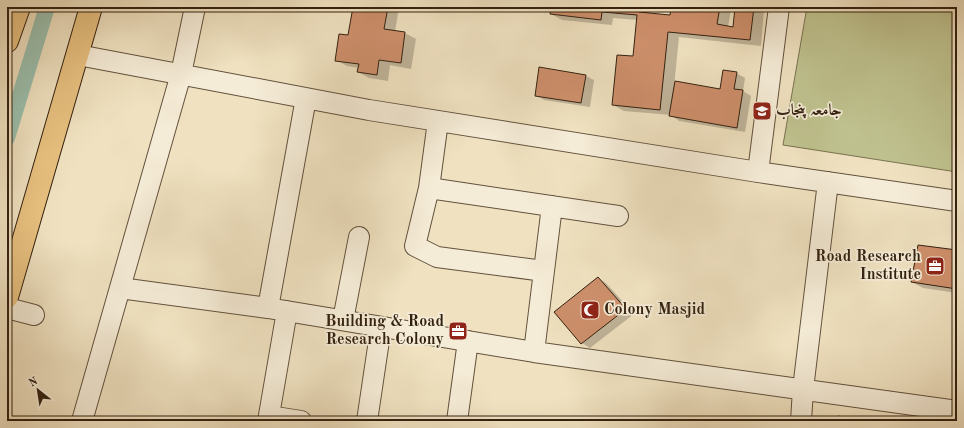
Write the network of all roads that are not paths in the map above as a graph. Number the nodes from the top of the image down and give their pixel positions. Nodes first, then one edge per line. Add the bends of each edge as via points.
1 (18, 7) edge
2 (91, 7) edge
3 (195, 7) edge
4 (779, 7) edge
5 (7, 41) edge
6 (78, 54) junction
7 (181, 74) junction
8 (306, 98) junction
9 (438, 121) junction
10 (758, 172) junction
11 (828, 182) junction
12 (429, 188) junction
13 (957, 201) edge
14 (552, 206) junction
15 (618, 216) dead end
16 (359, 237) dead end
17 (544, 271) junction
18 (120, 288) junction
19 (7, 297) edge
20 (7, 308) edge
21 (268, 308) junction
22 (287, 311) junction
23 (34, 315) dead end
24 (343, 320) junction
25 (381, 327) junction
26 (468, 341) junction
27 (534, 352) junction
28 (803, 389) junction
29 (957, 411) edge
30 (269, 419) edge
31 (82, 421) edge
32 (300, 421) edge
33 (367, 421) edge
34 (457, 421) edge
35 (801, 421) edge

1 - 5 highway
2 - 6 highway
3 - 7 street
4 - 10 street
6 - 7 street
6 - 19 highway
7 - 8 street
7 - 18 street
8 - 9 street
8 - 21 street
9 - 10 street
9 - 12 street
10 - 11 street
11 - 13 street
11 - 28 street
12 - 14 street
12 - 17 street via 415,246 437,257
14 - 15 street
14 - 17 street
16 - 24 street
17 - 27 street
18 - 21 street
18 - 31 street
20 - 23 street
21 - 22 street
22 - 24 street
22 - 30 street
24 - 25 street
25 - 26 street
25 - 33 street
26 - 27 street
26 - 34 street
27 - 28 street
28 - 29 street
28 - 35 street
30 - 32 street

